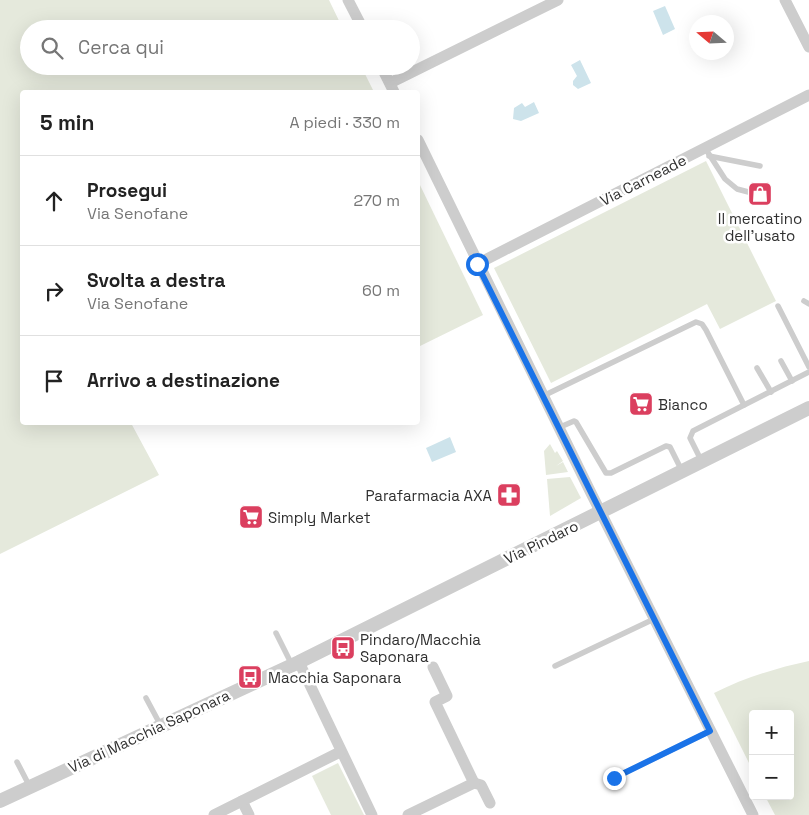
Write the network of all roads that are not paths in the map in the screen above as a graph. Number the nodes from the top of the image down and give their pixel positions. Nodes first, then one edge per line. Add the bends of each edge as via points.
1 (348, 0) edge
2 (558, 0) edge
3 (785, 0) edge
4 (358, 20) edge
5 (809, 47) edge
6 (420, 73) edge
7 (386, 75) edge
8 (417, 75) edge
9 (392, 88) edge
10 (809, 95) edge
11 (420, 144) edge
12 (707, 152) junction
13 (760, 166) dead end
14 (756, 194) dead end
15 (477, 264) junction
16 (778, 306) dead end
17 (781, 360) dead end
18 (809, 367) edge
19 (757, 368) dead end
20 (809, 372) edge
21 (792, 381) junction
22 (771, 392) junction
23 (543, 396) junction
24 (744, 406) junction
25 (809, 408) edge
26 (558, 428) junction
27 (702, 462) junction
28 (682, 471) junction
29 (600, 512) junction
30 (654, 619) junction
31 (276, 633) dead end
32 (296, 664) junction
33 (555, 666) dead end
34 (433, 667) dead end
35 (146, 698) dead end
36 (161, 726) junction
37 (710, 731) junction
38 (340, 752) junction
39 (17, 762) dead end
40 (614, 778) dead end
41 (474, 783) junction
42 (30, 787) junction
43 (0, 801) edge
44 (242, 801) junction
45 (490, 803) dead end
46 (214, 815) edge
47 (248, 815) edge
48 (372, 815) edge
49 (408, 815) edge
50 (753, 815) edge

1 - 4 street
2 - 6 street
3 - 5 street
7 - 9 street
8 - 9 street
10 - 12 street, Via Carneade
11 - 15 street
12 - 13 lane
12 - 14 lane via 725,179 737,189
12 - 15 street, Via Carneade
15 - 23 street
16 - 18 lane
17 - 21 lane
19 - 22 lane
20 - 21 lane
21 - 22 lane
22 - 24 lane
23 - 24 lane via 696,322 706,330
23 - 26 street
24 - 27 lane via 693,431 690,438
25 - 27 street, Via Pindaro
26 - 28 lane via 576,422 606,473 666,446 670,447
26 - 29 street
27 - 28 street, Via Pindaro
28 - 29 street, Via Pindaro
29 - 30 street
29 - 32 street, Via Pindaro
30 - 33 lane
30 - 37 street
31 - 32 lane
32 - 36 street, Via di Macchia Saponara
32 - 38 street
34 - 41 street via 447,696 435,702
35 - 36 lane
36 - 42 street, Via di Macchia Saponara
37 - 40 lane
37 - 50 street
38 - 44 street
38 - 48 street
39 - 42 lane
41 - 45 street via 481,785
41 - 49 street
42 - 43 street, Via di Macchia Saponara
44 - 46 street
44 - 47 street

